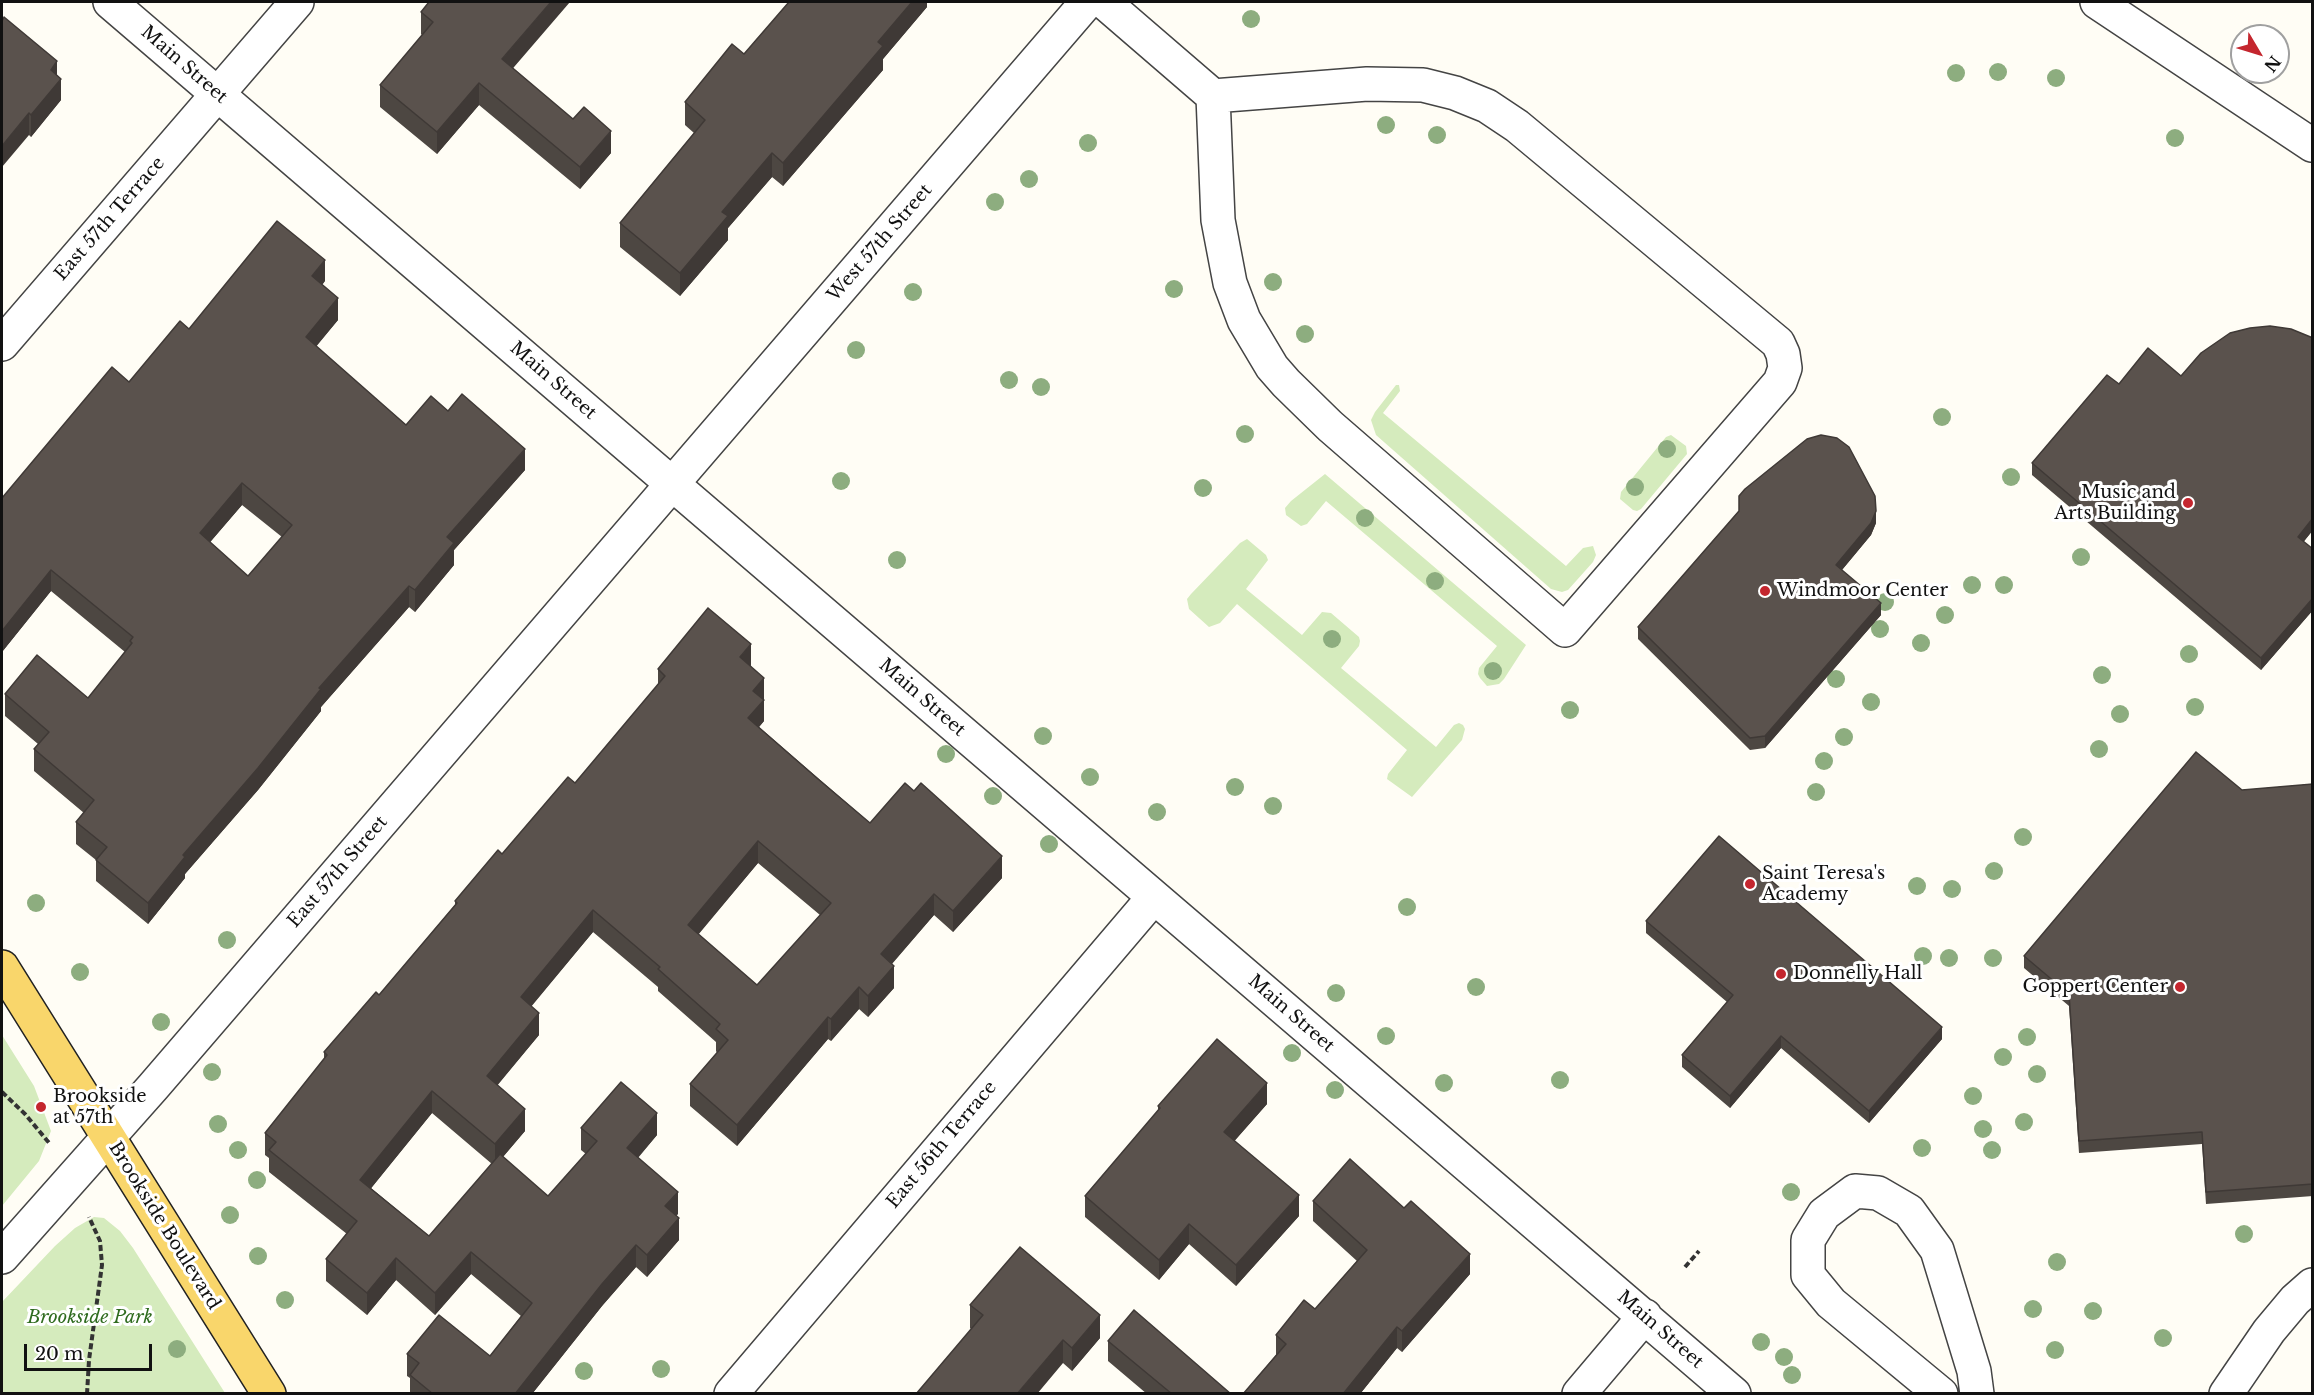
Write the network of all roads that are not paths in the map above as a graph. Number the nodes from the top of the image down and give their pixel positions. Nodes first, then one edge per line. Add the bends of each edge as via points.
1 (110, 2) edge
2 (297, 2) edge
3 (1087, 2) edge
4 (1104, 2) edge
5 (2097, 2) edge
6 (218, 94) junction
7 (1213, 96) junction
8 (2313, 145) edge
9 (2, 344) edge
10 (672, 484) junction
11 (1154, 897) junction
12 (2, 968) edge
13 (108, 1138) junction
14 (2, 1257) edge
15 (2313, 1285) edge
16 (1645, 1316) junction
17 (269, 1394) edge
18 (731, 1394) edge
19 (1579, 1394) edge
20 (1734, 1394) edge
21 (1941, 1394) edge
22 (1977, 1394) edge
23 (2226, 1394) edge

1 - 6 street, Main Street
2 - 6 street, East 57th Terrace
3 - 10 street, West 57th Street
4 - 7 street
5 - 8 street
6 - 9 street, East 57th Terrace
6 - 10 street, Main Street
7 - 7 street via 1218,220 1230,283 1244,320 1272,367 1330,426 1565,630 1780,382 1785,368 1778,343 1517,126 1487,106 1423,85 1367,84
10 - 11 street, Main Street
10 - 13 street, East 57th Street
11 - 16 street, Main Street
11 - 18 street, East 56th Terrace
12 - 13 main road, Brookside Boulevard
13 - 14 street, East 57th Street
13 - 17 main road, Brookside Boulevard
15 - 23 street via 2269,1331
16 - 19 street
16 - 20 street, Main Street
21 - 22 street via 1832,1303 1808,1275 1808,1240 1824,1214 1855,1191 1878,1193 1909,1211 1937,1250 1974,1371

